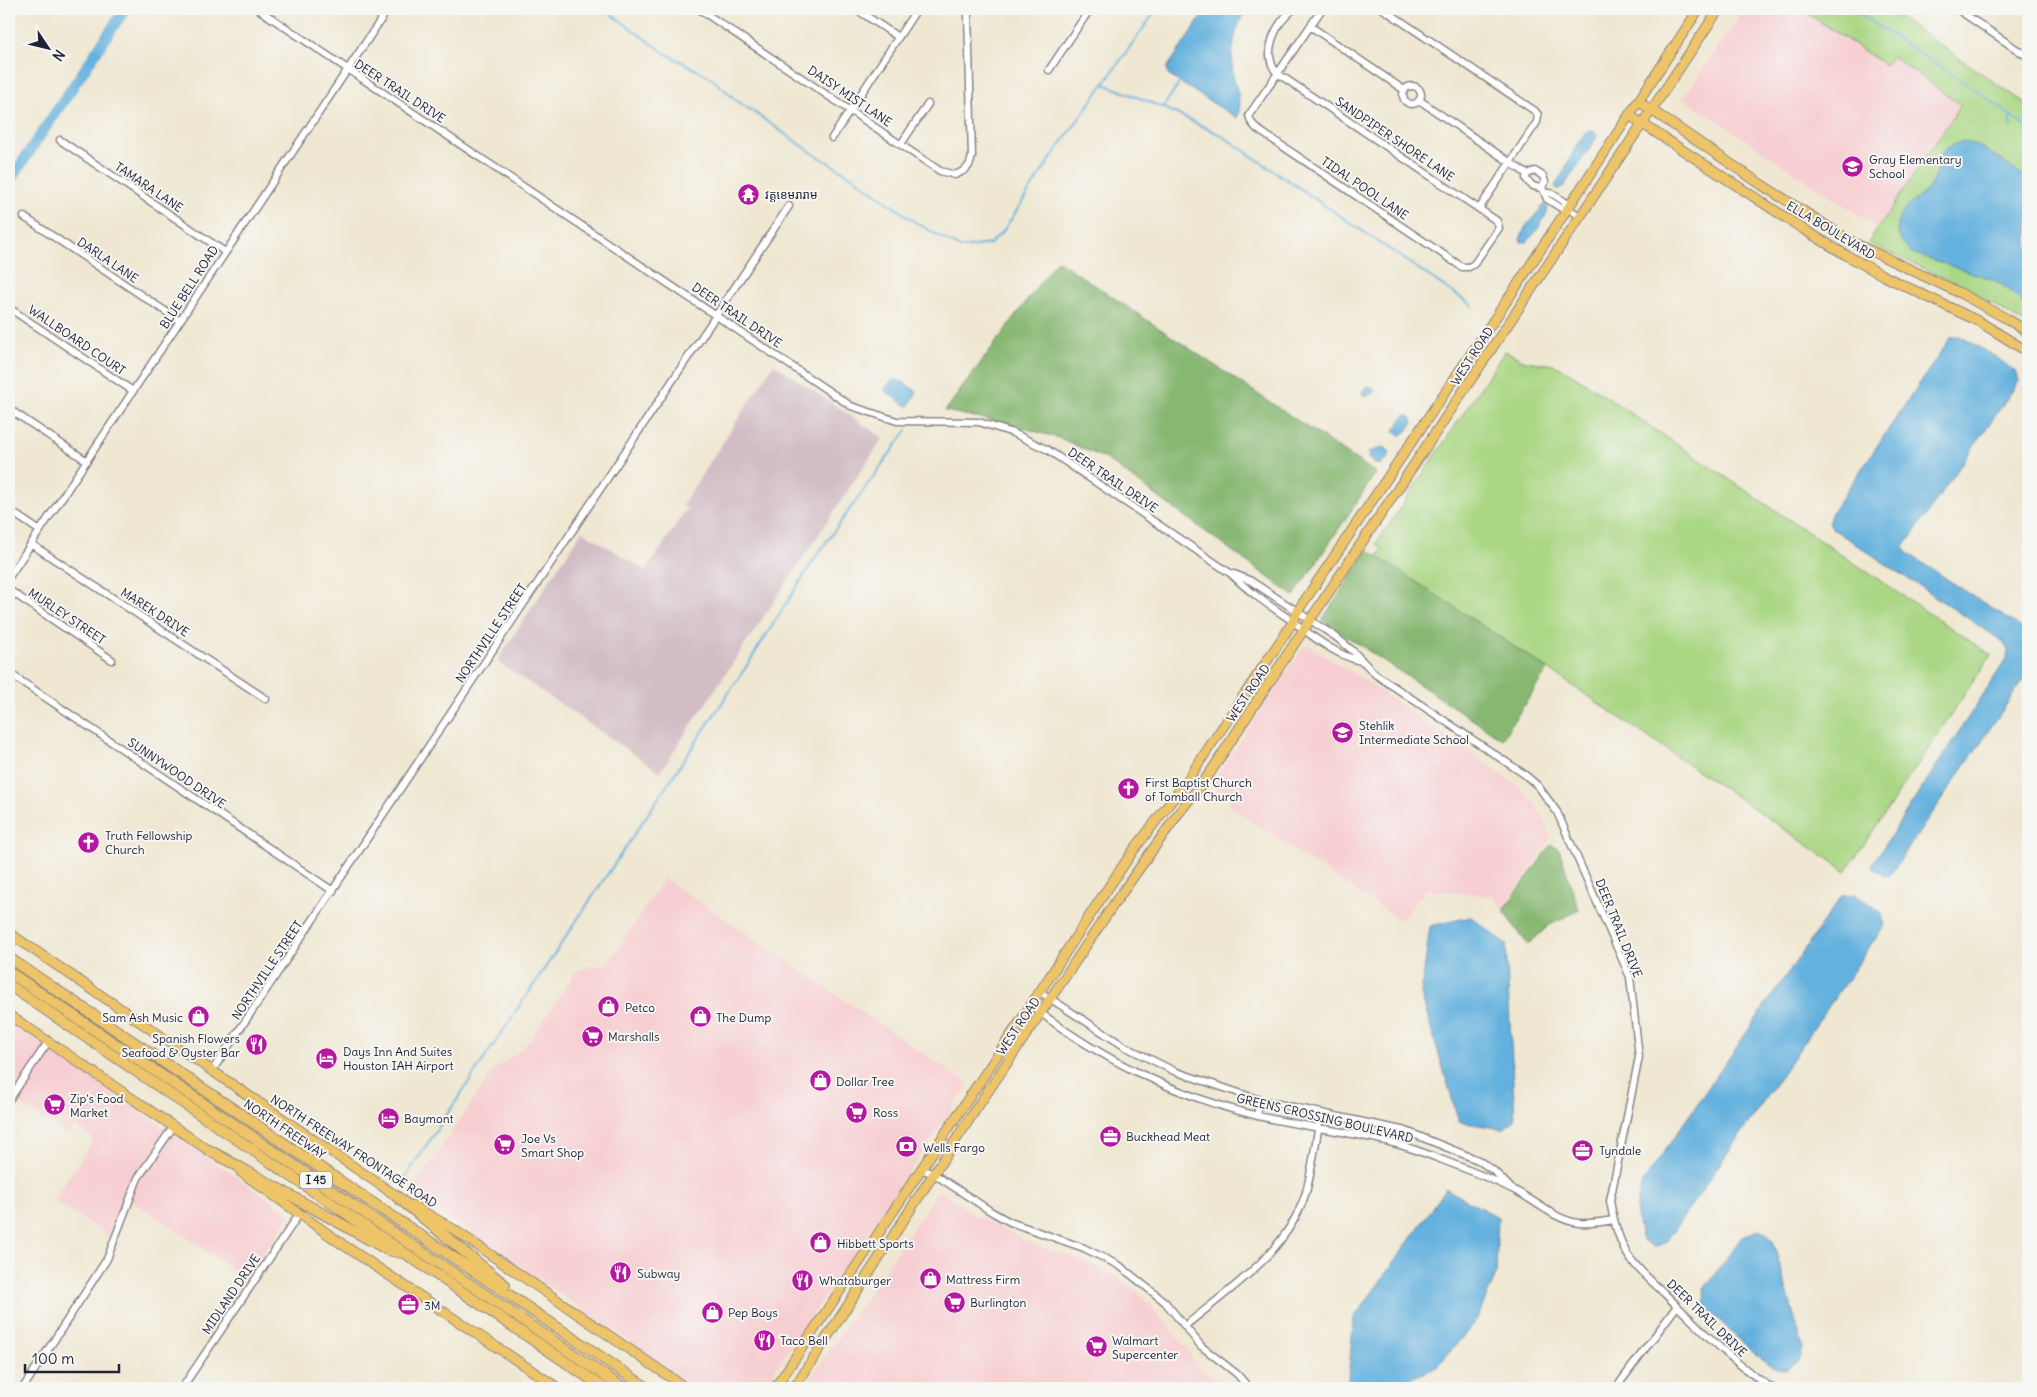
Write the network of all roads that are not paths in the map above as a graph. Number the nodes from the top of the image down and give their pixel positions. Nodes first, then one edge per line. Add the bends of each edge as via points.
1 (258, 9) edge
2 (388, 9) edge
3 (699, 9) edge
4 (856, 9) edge
5 (917, 9) edge
6 (966, 9) edge
7 (1090, 9) edge
8 (1294, 9) edge
9 (1322, 9) edge
10 (1383, 9) edge
11 (1699, 9) edge
12 (1719, 9) edge
13 (1957, 9) edge
14 (1966, 11) edge
15 (1310, 26) junction
16 (898, 37) junction
17 (2028, 57) edge
18 (347, 70) junction
19 (1049, 70) dead end
20 (1277, 73) junction
21 (1404, 90) junction
22 (1419, 100) junction
23 (1638, 101) junction
24 (928, 104) dead end
25 (850, 110) junction
26 (1652, 110) junction
27 (1629, 115) junction
28 (1642, 124) junction
29 (832, 138) dead end
30 (60, 140) dead end
31 (901, 144) junction
32 (1511, 162) junction
33 (1527, 174) junction
34 (1762, 185) junction
35 (1544, 190) junction
36 (1754, 197) junction
37 (789, 206) dead end
38 (1567, 208) junction
39 (1479, 209) junction
40 (24, 217) dead end
41 (1581, 217) junction
42 (1498, 224) joint
43 (1854, 243) junction
44 (225, 252) junction
45 (1849, 257) junction
46 (1512, 293) junction
47 (1523, 300) junction
48 (9, 308) edge
49 (716, 315) junction
50 (180, 321) junction
51 (2028, 332) edge
52 (2028, 352) edge
53 (1460, 369) junction
54 (1472, 377) junction
55 (133, 391) junction
56 (9, 409) edge
57 (87, 461) junction
58 (9, 510) edge
59 (40, 531) junction
60 (1350, 532) junction
61 (1364, 541) junction
62 (31, 544) junction
63 (1230, 573) junction
64 (9, 577) edge
65 (9, 590) edge
66 (1297, 612) junction
67 (1310, 620) junction
68 (1293, 622) junction
69 (1304, 629) junction
70 (112, 660) dead end
71 (1361, 661) junction
72 (9, 674) edge
73 (266, 700) dead end
74 (1232, 716) junction
75 (1242, 723) junction
76 (1168, 806) junction
77 (1178, 814) junction
78 (333, 891) junction
79 (1102, 897) junction
80 (1114, 904) junction
81 (9, 933) edge
82 (9, 958) edge
83 (9, 972) edge
84 (9, 985) edge
85 (1040, 992) junction
86 (1051, 999) junction
87 (1032, 1005) junction
88 (1041, 1013) junction
89 (9, 1015) edge
90 (48, 1042) junction
91 (212, 1071) junction
92 (9, 1100) edge
93 (1260, 1100) junction
94 (1322, 1113) junction
95 (1257, 1116) junction
96 (174, 1127) junction
97 (1318, 1128) junction
98 (209, 1150) junction
99 (921, 1169) junction
100 (934, 1174) junction
101 (1512, 1188) junction
102 (395, 1195) junction
103 (300, 1213) junction
104 (1613, 1220) junction
105 (869, 1248) junction
106 (406, 1253) junction
107 (880, 1255) junction
108 (1677, 1306) junction
109 (822, 1318) junction
110 (834, 1325) junction
111 (1185, 1326) junction
112 (579, 1342) junction
113 (23, 1388) edge
114 (182, 1388) edge
115 (558, 1388) edge
116 (604, 1388) edge
117 (623, 1388) edge
118 (647, 1388) edge
119 (686, 1388) edge
120 (775, 1388) edge
121 (794, 1388) edge
122 (1249, 1388) edge
123 (1616, 1388) edge
124 (1772, 1388) edge

1 - 18 street, DEER TRAIL DRIVE
2 - 18 street, BLUE BELL ROAD
3 - 25 street, DAISY MIST LANE
4 - 16 street
5 - 16 street
6 - 31 street, DAISY MIST LANE via 971,164 967,170 948,174
7 - 19 street
8 - 20 street via 1280,23 1270,48 1271,65
9 - 15 street
10 - 32 street via 1535,111 1537,122
11 - 23 main road, WEST ROAD
12 - 26 main road, WEST ROAD
13 - 14 street
14 - 17 street
15 - 20 street
15 - 21 street
16 - 25 street
18 - 44 street, BLUE BELL ROAD
18 - 49 street, DEER TRAIL DRIVE
20 - 39 street, SANDPIPER SHORE LANE
20 - 42 street, TIDAL POOL LANE via 1249,115 1257,129 1462,267 1474,264 1499,228
21 - 22 street via 1403,98 1407,103
21 - 22 street via 1409,86 1417,87 1421,94
22 - 32 street
23 - 26 main road, ELLA BOULEVARD
23 - 27 main road, WEST ROAD
24 - 31 street
25 - 29 street
25 - 31 street, DAISY MIST LANE
26 - 28 main road, WEST ROAD
26 - 34 main road, ELLA BOULEVARD
27 - 28 main road, ELLA BOULEVARD
27 - 38 main road, WEST ROAD
28 - 36 main road, ELLA BOULEVARD
28 - 41 main road, WEST ROAD
30 - 44 street, TAMARA LANE
32 - 33 street
32 - 39 street
33 - 35 street via 1528,182
33 - 35 street via 1534,171 1543,176
34 - 36 main road
34 - 43 main road, ELLA BOULEVARD
35 - 38 street via 1547,199
36 - 45 main road, ELLA BOULEVARD
37 - 49 street, NORTHVILLE STREET
38 - 41 street
38 - 46 main road, WEST ROAD
39 - 42 street, SANDPIPER SHORE LANE
40 - 50 street, DARLA LANE
41 - 47 main road, WEST ROAD
43 - 45 main road
43 - 51 main road, ELLA BOULEVARD via 1960,293
44 - 50 street, BLUE BELL ROAD
45 - 52 main road, ELLA BOULEVARD via 1980,322
46 - 47 main road
46 - 53 main road, WEST ROAD
47 - 54 main road, WEST ROAD
48 - 55 street, WALLBOARD COURT
49 - 63 street, DEER TRAIL DRIVE via 851,406 897,420 979,422 1013,432 1048,450
49 - 78 street, NORTHVILLE STREET
50 - 55 street, BLUE BELL ROAD
53 - 54 main road
53 - 60 main road, WEST ROAD
54 - 61 main road, WEST ROAD
55 - 57 street, BLUE BELL ROAD
56 - 57 street
57 - 59 street, BLUE BELL ROAD
58 - 59 street
59 - 62 street, BLUE BELL ROAD
60 - 61 main road
60 - 66 main road, WEST ROAD
61 - 67 main road, WEST ROAD
62 - 64 street, BLUE BELL ROAD
62 - 73 street, MAREK DRIVE
63 - 66 street, DEER TRAIL DRIVE via 1251,581
63 - 68 street, DEER TRAIL DRIVE via 1246,589
65 - 70 street, MURLEY STREET
66 - 67 street, DEER TRAIL DRIVE
66 - 68 main road, WEST ROAD
67 - 69 main road, WEST ROAD
67 - 71 street, DEER TRAIL DRIVE via 1336,637
68 - 69 street, DEER TRAIL DRIVE
68 - 74 main road, WEST ROAD
69 - 71 street, DEER TRAIL DRIVE via 1349,658
69 - 75 main road, WEST ROAD
71 - 104 street, DEER TRAIL DRIVE via 1375,674 1524,774 1549,799 1560,818 1630,977 1639,1058 1610,1201
72 - 78 street, SUNNYWOOD DRIVE
74 - 75 main road
74 - 76 main road, WEST ROAD
75 - 77 main road, WEST ROAD via 1210,773
76 - 77 main road
76 - 79 main road, WEST ROAD
77 - 80 main road, WEST ROAD
78 - 91 street, NORTHVILLE STREET
79 - 80 main road
79 - 85 main road, WEST ROAD
80 - 86 main road, WEST ROAD
81 - 91 main road, NORTH FREEWAY FRONTAGE ROAD
82 - 112 highway, NORTH FREEWAY / I 45
83 - 117 highway, NORTH FREEWAY / I 45
84 - 106 highway, I 45
85 - 86 street, GREENS CROSSING BOULEVARD
85 - 87 main road, WEST ROAD
86 - 88 main road, WEST ROAD
86 - 93 street, GREENS CROSSING BOULEVARD via 1155,1062 1202,1082
87 - 88 street, GREENS CROSSING BOULEVARD
87 - 99 main road, WEST ROAD
88 - 95 street, GREENS CROSSING BOULEVARD via 1095,1049 1140,1072 1197,1097
88 - 100 main road, WEST ROAD
89 - 90 main road
90 - 92 street
90 - 96 main road
91 - 102 main road, NORTH FREEWAY FRONTAGE ROAD
93 - 94 street, GREENS CROSSING BOULEVARD
93 - 95 street
94 - 97 street
94 - 101 street, GREENS CROSSING BOULEVARD via 1406,1130 1478,1160
95 - 97 street, GREENS CROSSING BOULEVARD
96 - 98 main road
96 - 113 street via 138,1178 107,1259
97 - 101 street, GREENS CROSSING BOULEVARD via 1415,1150
97 - 111 street via 1306,1192 1286,1234 1257,1266
98 - 103 main road
98 - 106 highway via 388,1250
99 - 100 street
99 - 105 main road, WEST ROAD
100 - 107 main road, WEST ROAD
100 - 111 street via 1010,1222 1084,1248 1120,1266 1158,1296
101 - 104 street, GREENS CROSSING BOULEVARD via 1560,1217 1579,1222
102 - 112 highway
102 - 119 main road, NORTH FREEWAY FRONTAGE ROAD via 453,1229
103 - 114 street, MIDLAND DRIVE
103 - 115 main road
104 - 108 street, DEER TRAIL DRIVE via 1627,1254
105 - 107 main road
105 - 109 main road, WEST ROAD
106 - 116 highway, I 45
107 - 110 main road, WEST ROAD
108 - 123 street
108 - 124 street, DEER TRAIL DRIVE via 1741,1367
109 - 110 main road
109 - 120 main road, WEST ROAD
110 - 121 main road, WEST ROAD
111 - 122 street via 1201,1346 1237,1374
112 - 118 highway, NORTH FREEWAY / I 45

